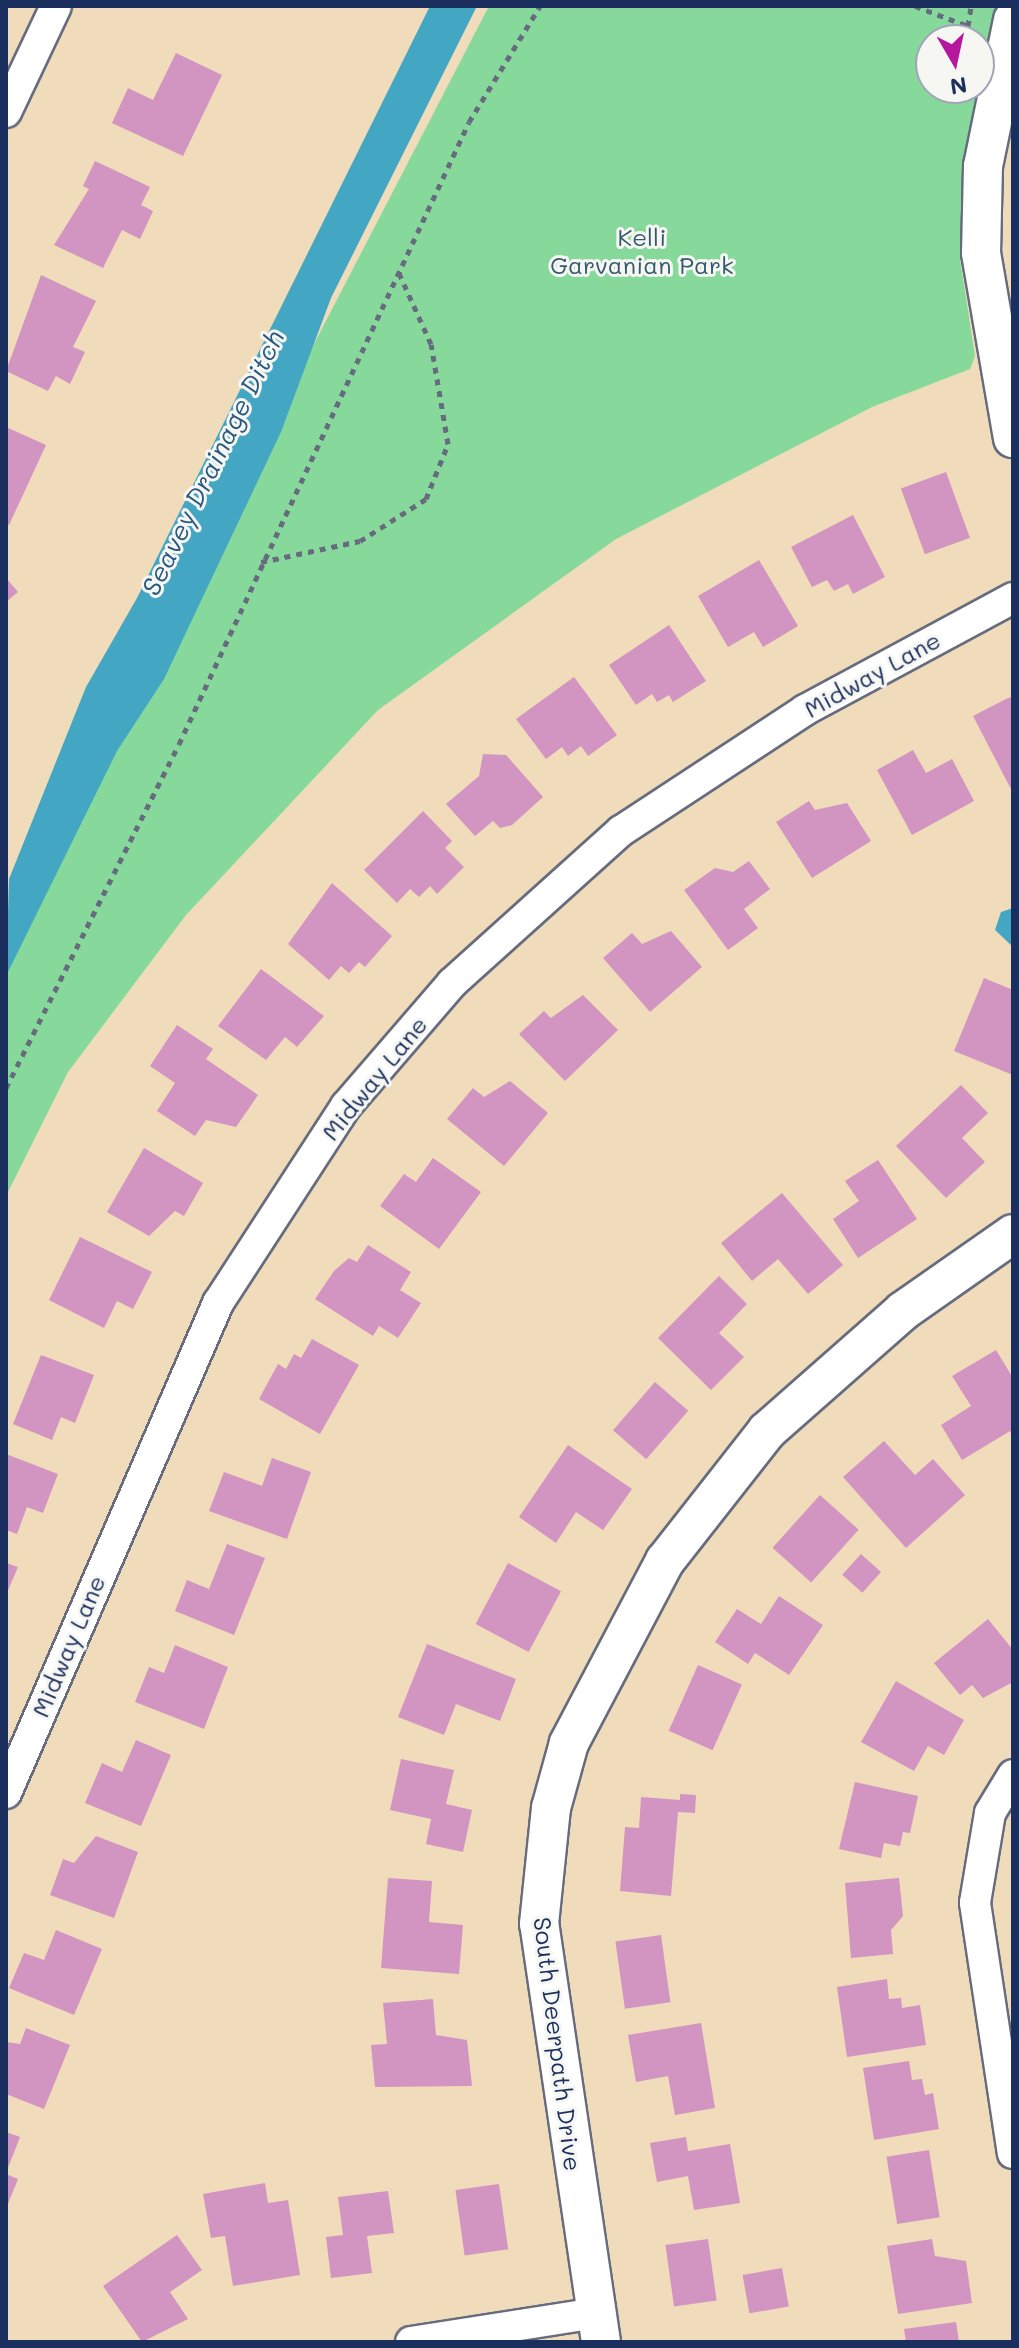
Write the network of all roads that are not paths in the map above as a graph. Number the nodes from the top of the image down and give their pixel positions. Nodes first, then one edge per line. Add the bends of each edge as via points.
1 (56, 6) edge
2 (1013, 20) edge
3 (6, 112) edge
4 (1013, 438) edge
5 (1013, 598) edge
6 (1013, 1234) edge
7 (1013, 1775) edge
8 (6, 1793) edge
9 (1013, 2153) edge
10 (598, 2328) edge
11 (411, 2342) edge

1 - 3 street
2 - 4 street via 983,166 981,253
5 - 8 street, Midway Lane via 805,710 621,831 452,983 346,1106 218,1303
6 - 10 street, South Deerpath Drive via 903,1311 767,1431 665,1561 569,1743 551,1808 539,1924
7 - 9 street via 990,1813 975,1903
10 - 11 street

